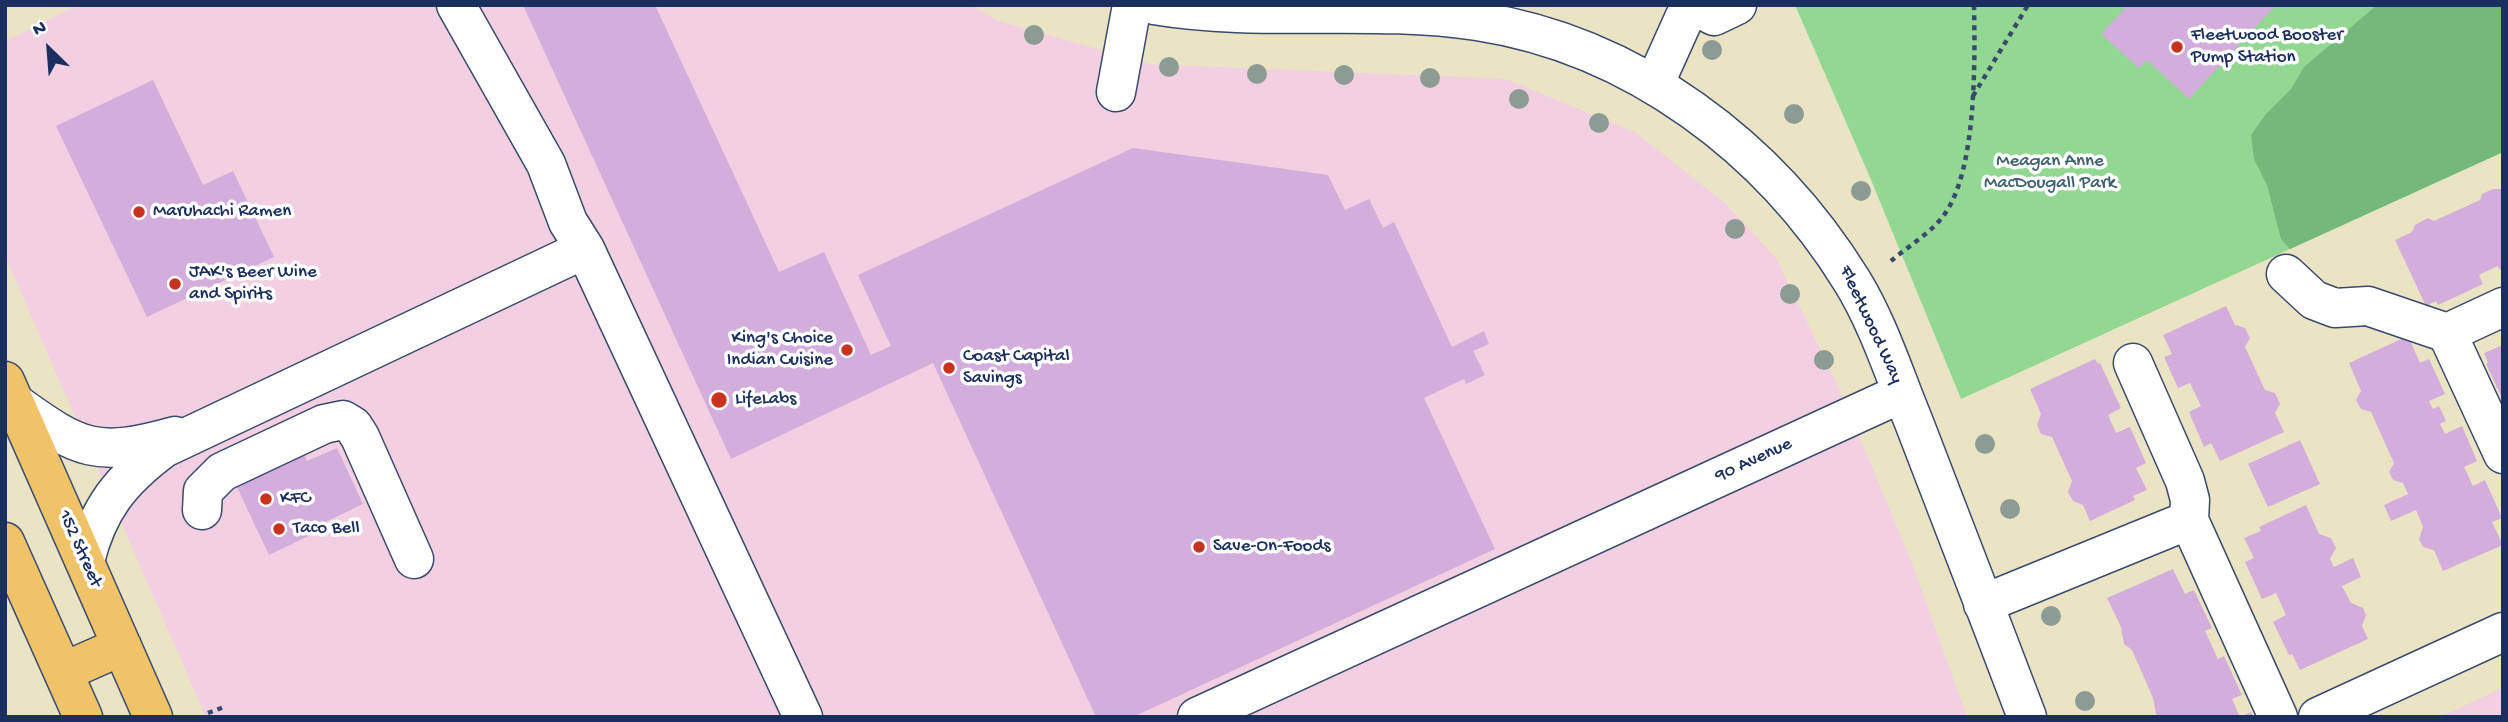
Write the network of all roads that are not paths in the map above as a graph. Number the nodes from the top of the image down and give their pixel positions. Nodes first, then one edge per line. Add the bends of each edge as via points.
1 (456, 5) edge
2 (1132, 5) edge
3 (1154, 5) edge
4 (1691, 5) edge
5 (1737, 5) edge
6 (1654, 85) junction
7 (1116, 92) dead end
8 (585, 249) junction
9 (2286, 274) dead end
10 (2503, 307) edge
11 (2447, 333) junction
12 (2133, 363) dead end
13 (10, 392) edge
14 (1902, 393) junction
15 (204, 428) junction
16 (2503, 454) edge
17 (202, 510) dead end
18 (2189, 520) junction
19 (5, 542) edge
20 (414, 559) dead end
21 (85, 561) junction
22 (1983, 604) junction
23 (2503, 632) edge
24 (122, 646) junction
25 (63, 672) junction
26 (83, 717) edge
27 (153, 717) edge
28 (803, 717) edge
29 (1197, 717) edge
30 (2027, 717) edge
31 (2278, 717) edge
32 (2318, 717) edge

1 - 8 street via 546,164 568,222
2 - 7 street
3 - 6 street, Fleetwood Way via 1479,22 1558,42
4 - 5 street via 1714,16
4 - 6 street
6 - 14 street, Fleetwood Way via 1729,138 1784,188 1854,284
8 - 15 street
8 - 28 street
9 - 11 street via 2314,300 2335,308 2368,306
10 - 11 street
11 - 16 street
12 - 18 street via 2185,481
13 - 15 street via 83,446 117,448
13 - 21 main road, 152 Street
14 - 22 street, Fleetwood Way
14 - 29 street, 90 Avenue
15 - 21 street via 164,448 122,482 93,530
17 - 20 street via 203,491 222,471 324,424 343,420 360,437
18 - 22 street
18 - 31 street
19 - 25 main road
21 - 24 main road, 152 Street
22 - 30 street, Fleetwood Way
23 - 32 street
24 - 25 main road
24 - 27 main road, 152 Street
25 - 26 main road

